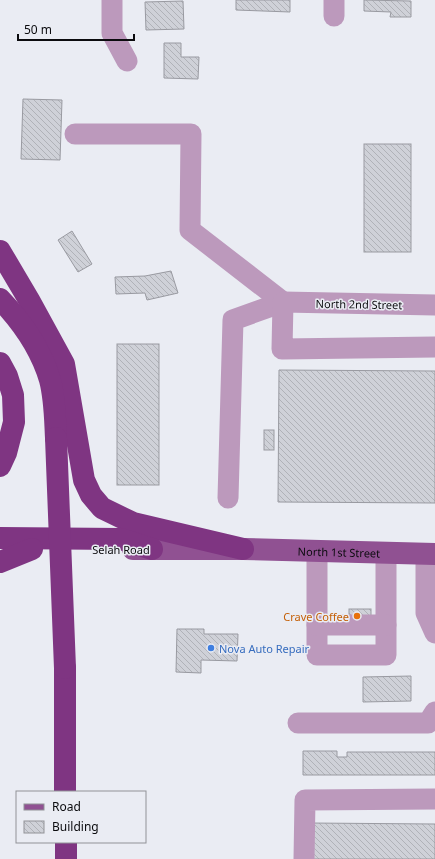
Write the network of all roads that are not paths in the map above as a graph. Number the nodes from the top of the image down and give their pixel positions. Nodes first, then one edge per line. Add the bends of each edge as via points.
1 (112, 0) edge
2 (126, 61) dead end
3 (74, 134) dead end
4 (0, 251) edge
5 (0, 299) edge
6 (283, 302) junction
7 (435, 305) edge
8 (435, 347) edge
9 (0, 363) edge
10 (0, 466) edge
11 (228, 498) dead end
12 (0, 538) edge
13 (32, 549) junction
14 (152, 549) junction
15 (243, 549) junction
16 (0, 550) edge
17 (317, 551) junction
18 (386, 553) junction
19 (430, 554) edge
20 (0, 562) edge
21 (317, 625) junction
22 (386, 625) junction
23 (435, 633) edge
24 (435, 712) edge
25 (298, 723) dead end
26 (65, 791) edge
27 (435, 799) edge
28 (66, 843) edge
29 (66, 859) edge
30 (304, 859) edge

1 - 2 street via 112,33
3 - 6 street via 191,134 190,230
4 - 15 highway via 64,364 84,480 91,495 102,508 133,523
5 - 26 highway, bridge via 29,334 42,356 54,406 65,668
6 - 7 street, North 2nd Street
6 - 8 street via 282,349
6 - 11 street via 233,320
9 - 10 highway via 13,395 14,422
12 - 14 highway via 121,539
13 - 14 main road, Selah Road
13 - 16 main road, Selah Road
13 - 20 highway
14 - 15 main road, Selah Road
15 - 17 main road, North 1st Street
17 - 18 main road, North 1st Street
17 - 21 street
18 - 19 main road, North 1st Street
18 - 22 street
19 - 23 street via 426,613
21 - 22 street
21 - 22 street via 317,654 386,654
24 - 25 street via 428,723
27 - 30 street via 305,800
28 - 29 highway

